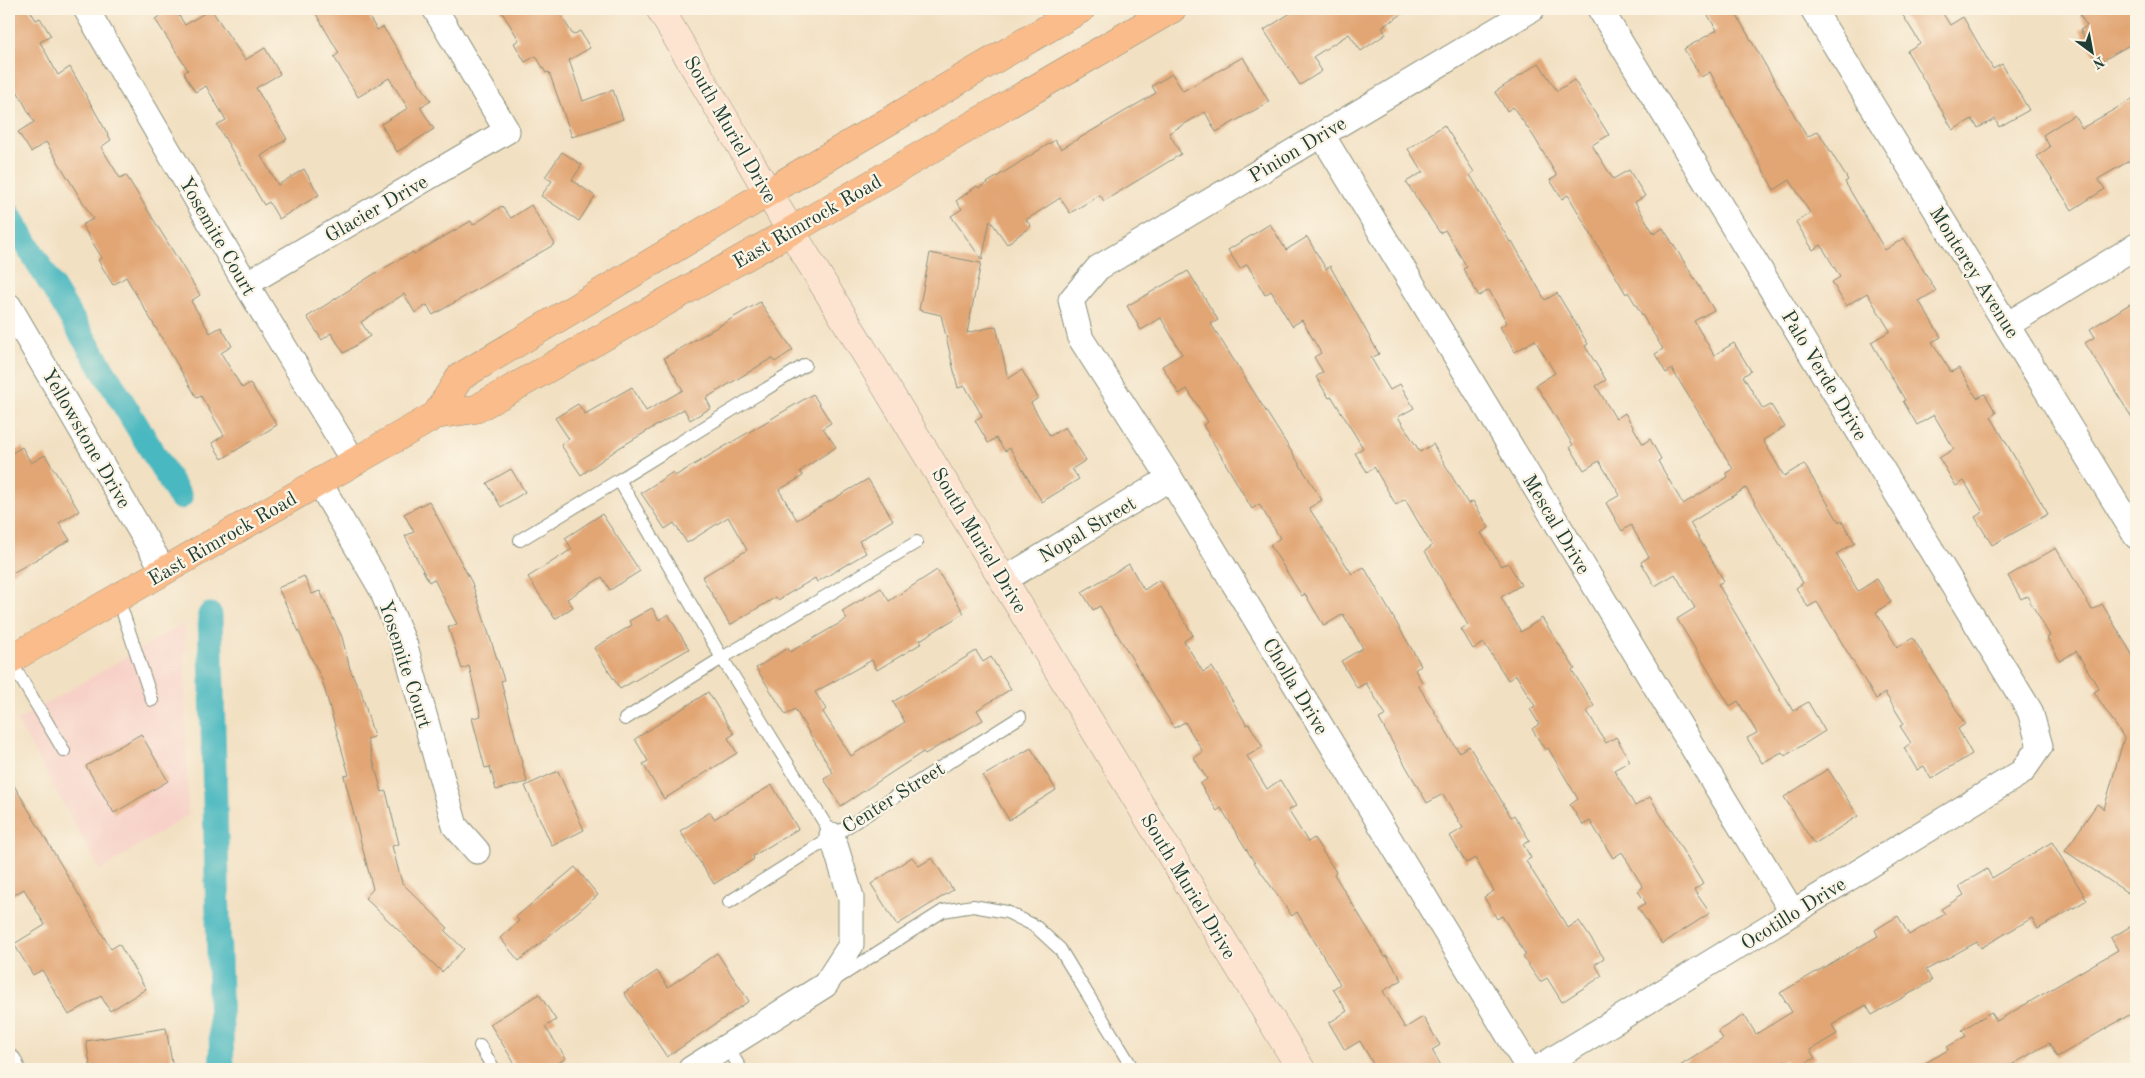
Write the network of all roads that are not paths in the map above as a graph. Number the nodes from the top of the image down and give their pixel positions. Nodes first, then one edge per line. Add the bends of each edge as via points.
1 (86, 9) edge
2 (435, 9) edge
3 (660, 9) edge
4 (1081, 9) edge
5 (1172, 9) edge
6 (1532, 9) edge
7 (1600, 9) edge
8 (1813, 9) edge
9 (1322, 135) junction
10 (768, 192) junction
11 (791, 231) junction
12 (2136, 246) edge
13 (246, 284) junction
14 (1071, 300) joint
15 (9, 306) edge
16 (2007, 325) junction
17 (805, 365) dead end
18 (436, 415) junction
19 (354, 462) junction
20 (1170, 478) junction
21 (619, 480) junction
22 (319, 482) junction
23 (2136, 536) edge
24 (520, 540) dead end
25 (917, 542) dead end
26 (164, 571) junction
27 (1004, 580) junction
28 (118, 598) junction
29 (722, 658) junction
30 (9, 660) edge
31 (152, 700) dead end
32 (1020, 717) dead end
33 (624, 719) dead end
34 (2040, 746) joint
35 (64, 751) dead end
36 (832, 836) junction
37 (477, 851) dead end
38 (729, 902) dead end
39 (1793, 913) junction
40 (825, 985) junction
41 (480, 1046) dead end
42 (727, 1046) junction
43 (9, 1062) edge
44 (12, 1069) edge
45 (494, 1069) edge
46 (691, 1069) edge
47 (741, 1069) edge
48 (1133, 1069) edge
49 (1301, 1069) edge
50 (1529, 1069) edge
51 (1537, 1069) edge

1 - 13 street, Yosemite Court
2 - 13 street, Glacier Drive via 507,132
3 - 10 main road, South Muriel Drive
4 - 10 main road, East Rimrock Road
5 - 11 main road, East Rimrock Road
6 - 9 street, Pinion Drive
7 - 34 street, Palo Verde Drive via 2030,711
8 - 16 street, Monterey Avenue
9 - 14 street, Pinion Drive via 1098,268
9 - 39 street, Mescal Drive
10 - 11 main road, South Muriel Drive
10 - 18 main road, East Rimrock Road via 460,377
11 - 18 main road, East Rimrock Road via 476,409
11 - 27 main road, South Muriel Drive
12 - 16 street
13 - 19 street, Yosemite Court
14 - 20 street, Cholla Drive via 1081,339
15 - 26 street, Yellowstone Drive
16 - 23 street, Monterey Avenue
17 - 21 lane
18 - 19 main road, East Rimrock Road
19 - 22 main road, East Rimrock Road
20 - 27 street, Nopal Street
20 - 50 street, Cholla Drive
21 - 24 lane
21 - 29 lane
22 - 26 main road, East Rimrock Road
22 - 37 street, Yosemite Court via 381,588 405,646 455,826
25 - 29 lane
26 - 28 main road, East Rimrock Road
27 - 49 main road, South Muriel Drive
28 - 30 main road, East Rimrock Road
28 - 31 lane
29 - 33 lane
29 - 36 lane
30 - 35 lane
32 - 36 lane, Center Street
34 - 39 street, Ocotillo Drive via 2022,772
36 - 38 lane
36 - 40 street, Center Street via 851,897 850,945
39 - 51 street, Ocotillo Drive
40 - 42 street, Center Street
40 - 48 lane via 942,911 973,906 1007,912 1035,926 1060,949
41 - 45 lane
42 - 46 street, Center Street
42 - 47 lane
43 - 44 street

